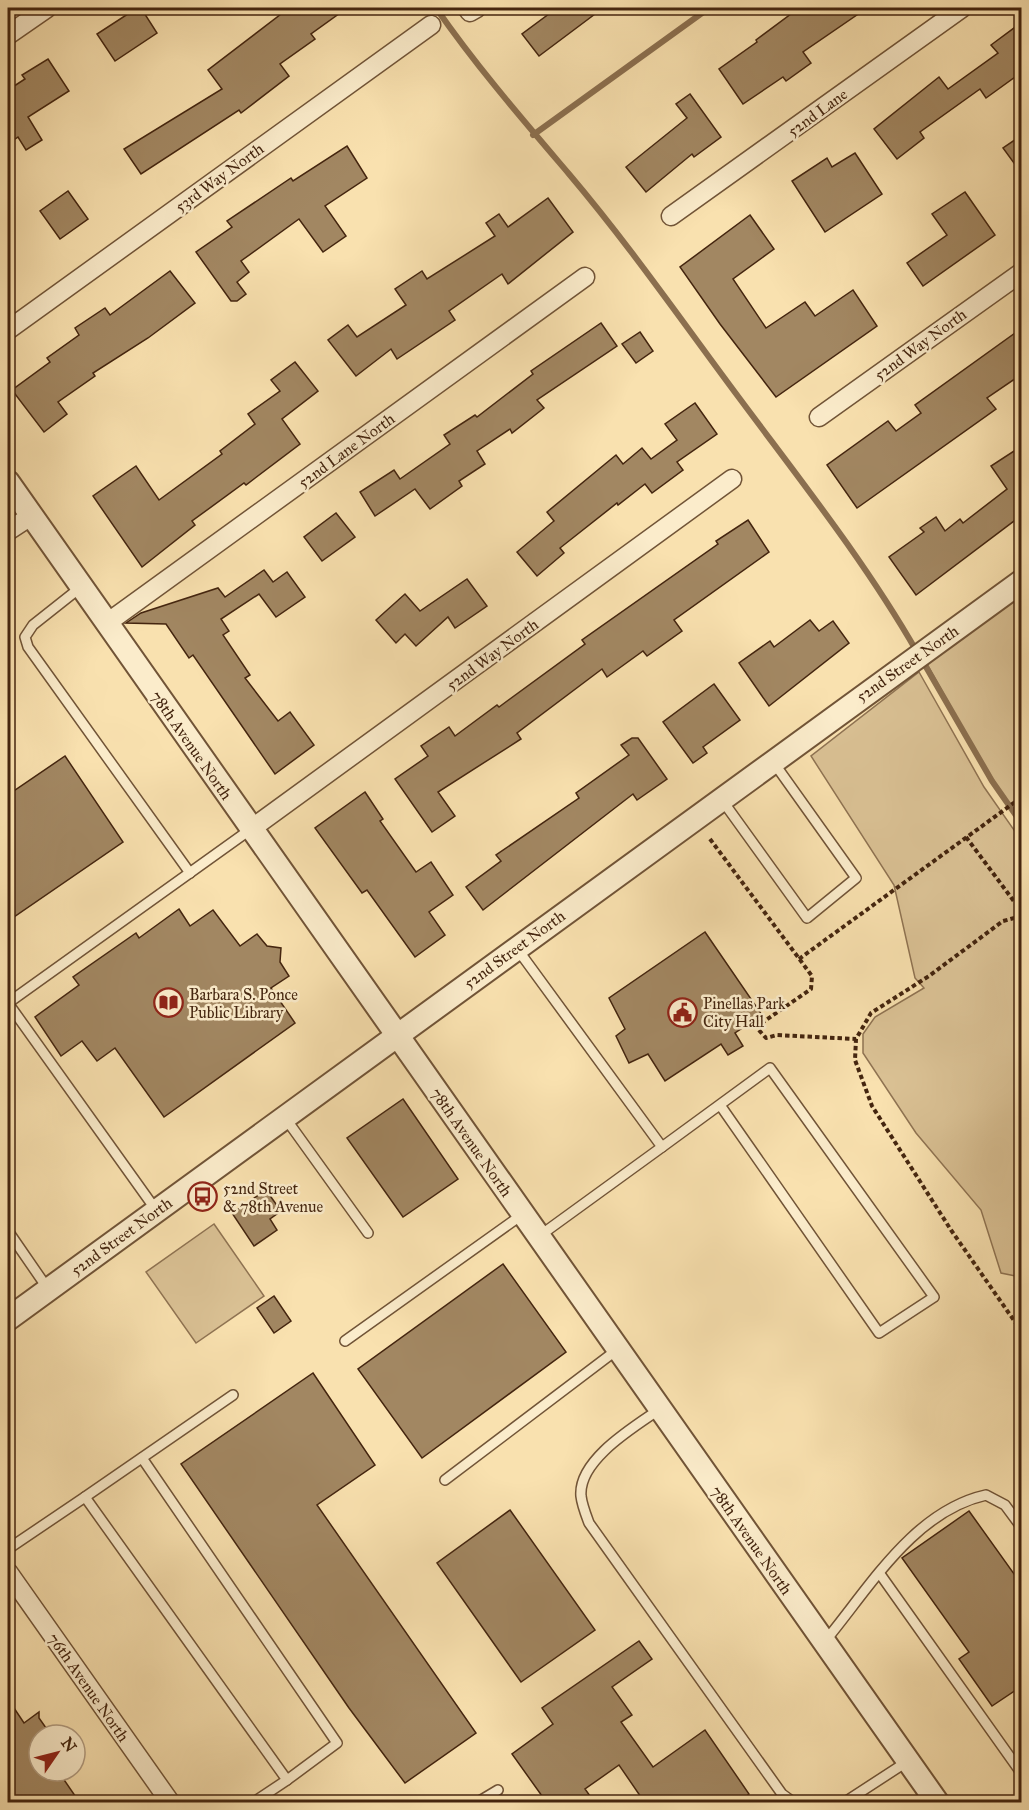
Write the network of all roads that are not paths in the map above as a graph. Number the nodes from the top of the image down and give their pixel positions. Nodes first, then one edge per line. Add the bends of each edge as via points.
1 (47, 8) edge
2 (962, 8) edge
3 (431, 25) dead end
4 (8, 35) edge
5 (672, 216) dead end
6 (1022, 272) edge
7 (585, 277) dead end
8 (8, 330) edge
9 (819, 417) dead end
10 (732, 479) dead end
11 (8, 482) edge
12 (31, 516) junction
13 (8, 531) edge
14 (1022, 581) edge
15 (81, 587) junction
16 (107, 623) junction
17 (772, 761) junction
18 (721, 798) junction
19 (251, 829) junction
20 (190, 873) junction
21 (516, 947) junction
22 (8, 1003) edge
23 (397, 1035) junction
24 (720, 1105) junction
25 (284, 1117) junction
26 (662, 1147) junction
27 (156, 1210) junction
28 (523, 1214) junction
29 (8, 1231) edge
30 (368, 1233) dead end
31 (538, 1236) junction
32 (48, 1289) junction
33 (8, 1319) edge
34 (345, 1341) dead end
35 (618, 1349) junction
36 (233, 1395) dead end
37 (660, 1409) junction
38 (142, 1458) junction
39 (445, 1480) dead end
40 (85, 1497) junction
41 (1022, 1528) edge
42 (8, 1549) edge
43 (8, 1572) edge
44 (880, 1574) junction
45 (824, 1642) junction
46 (908, 1761) junction
47 (1022, 1774) edge
48 (287, 1780) junction
49 (498, 1790) dead end
50 (170, 1803) edge
51 (254, 1803) edge
52 (478, 1803) edge
53 (793, 1803) edge
54 (845, 1803) edge
55 (937, 1803) edge

1 - 4 street
2 - 5 street, 52nd Lane
3 - 8 street, 53rd Way North
6 - 9 street, 52nd Way North
7 - 16 street, 52nd Lane North
10 - 19 street, 52nd Way North
11 - 12 street, 78th Avenue North
12 - 13 street
12 - 15 street, 78th Avenue North
14 - 17 street, 52nd Street North
15 - 16 street, 78th Avenue North
15 - 20 lane via 33,625 25,637 27,647
16 - 19 street, 78th Avenue North
17 - 18 street, 52nd Street North
17 - 18 lane via 856,878 807,918
18 - 21 street, 52nd Street North
19 - 20 lane
19 - 23 street, 78th Avenue North
20 - 22 lane
21 - 23 street, 52nd Street North
21 - 26 lane
22 - 27 lane
23 - 25 street, 52nd Street North
23 - 28 street, 78th Avenue North
24 - 24 lane via 879,1333 934,1297 770,1068
24 - 26 lane
25 - 27 street, 52nd Street North
25 - 30 lane
26 - 31 lane
27 - 32 street, 52nd Street North
28 - 31 street, 78th Avenue North
28 - 34 lane
29 - 32 lane
31 - 35 street, 78th Avenue North
32 - 33 street, 52nd Street North
35 - 37 street, 78th Avenue North
35 - 39 lane
36 - 38 lane
37 - 45 street, 78th Avenue North
37 - 53 lane via 596,1459 585,1477 581,1496 589,1523 782,1794
38 - 40 lane
38 - 48 lane via 337,1743
40 - 42 lane
40 - 48 lane
41 - 44 lane via 1005,1505 986,1495 971,1498 942,1512 906,1543
43 - 50 street, 76th Avenue North
44 - 45 lane
44 - 47 lane
45 - 46 street, 78th Avenue North
46 - 54 lane
46 - 55 street, 78th Avenue North
48 - 51 lane
49 - 52 lane

